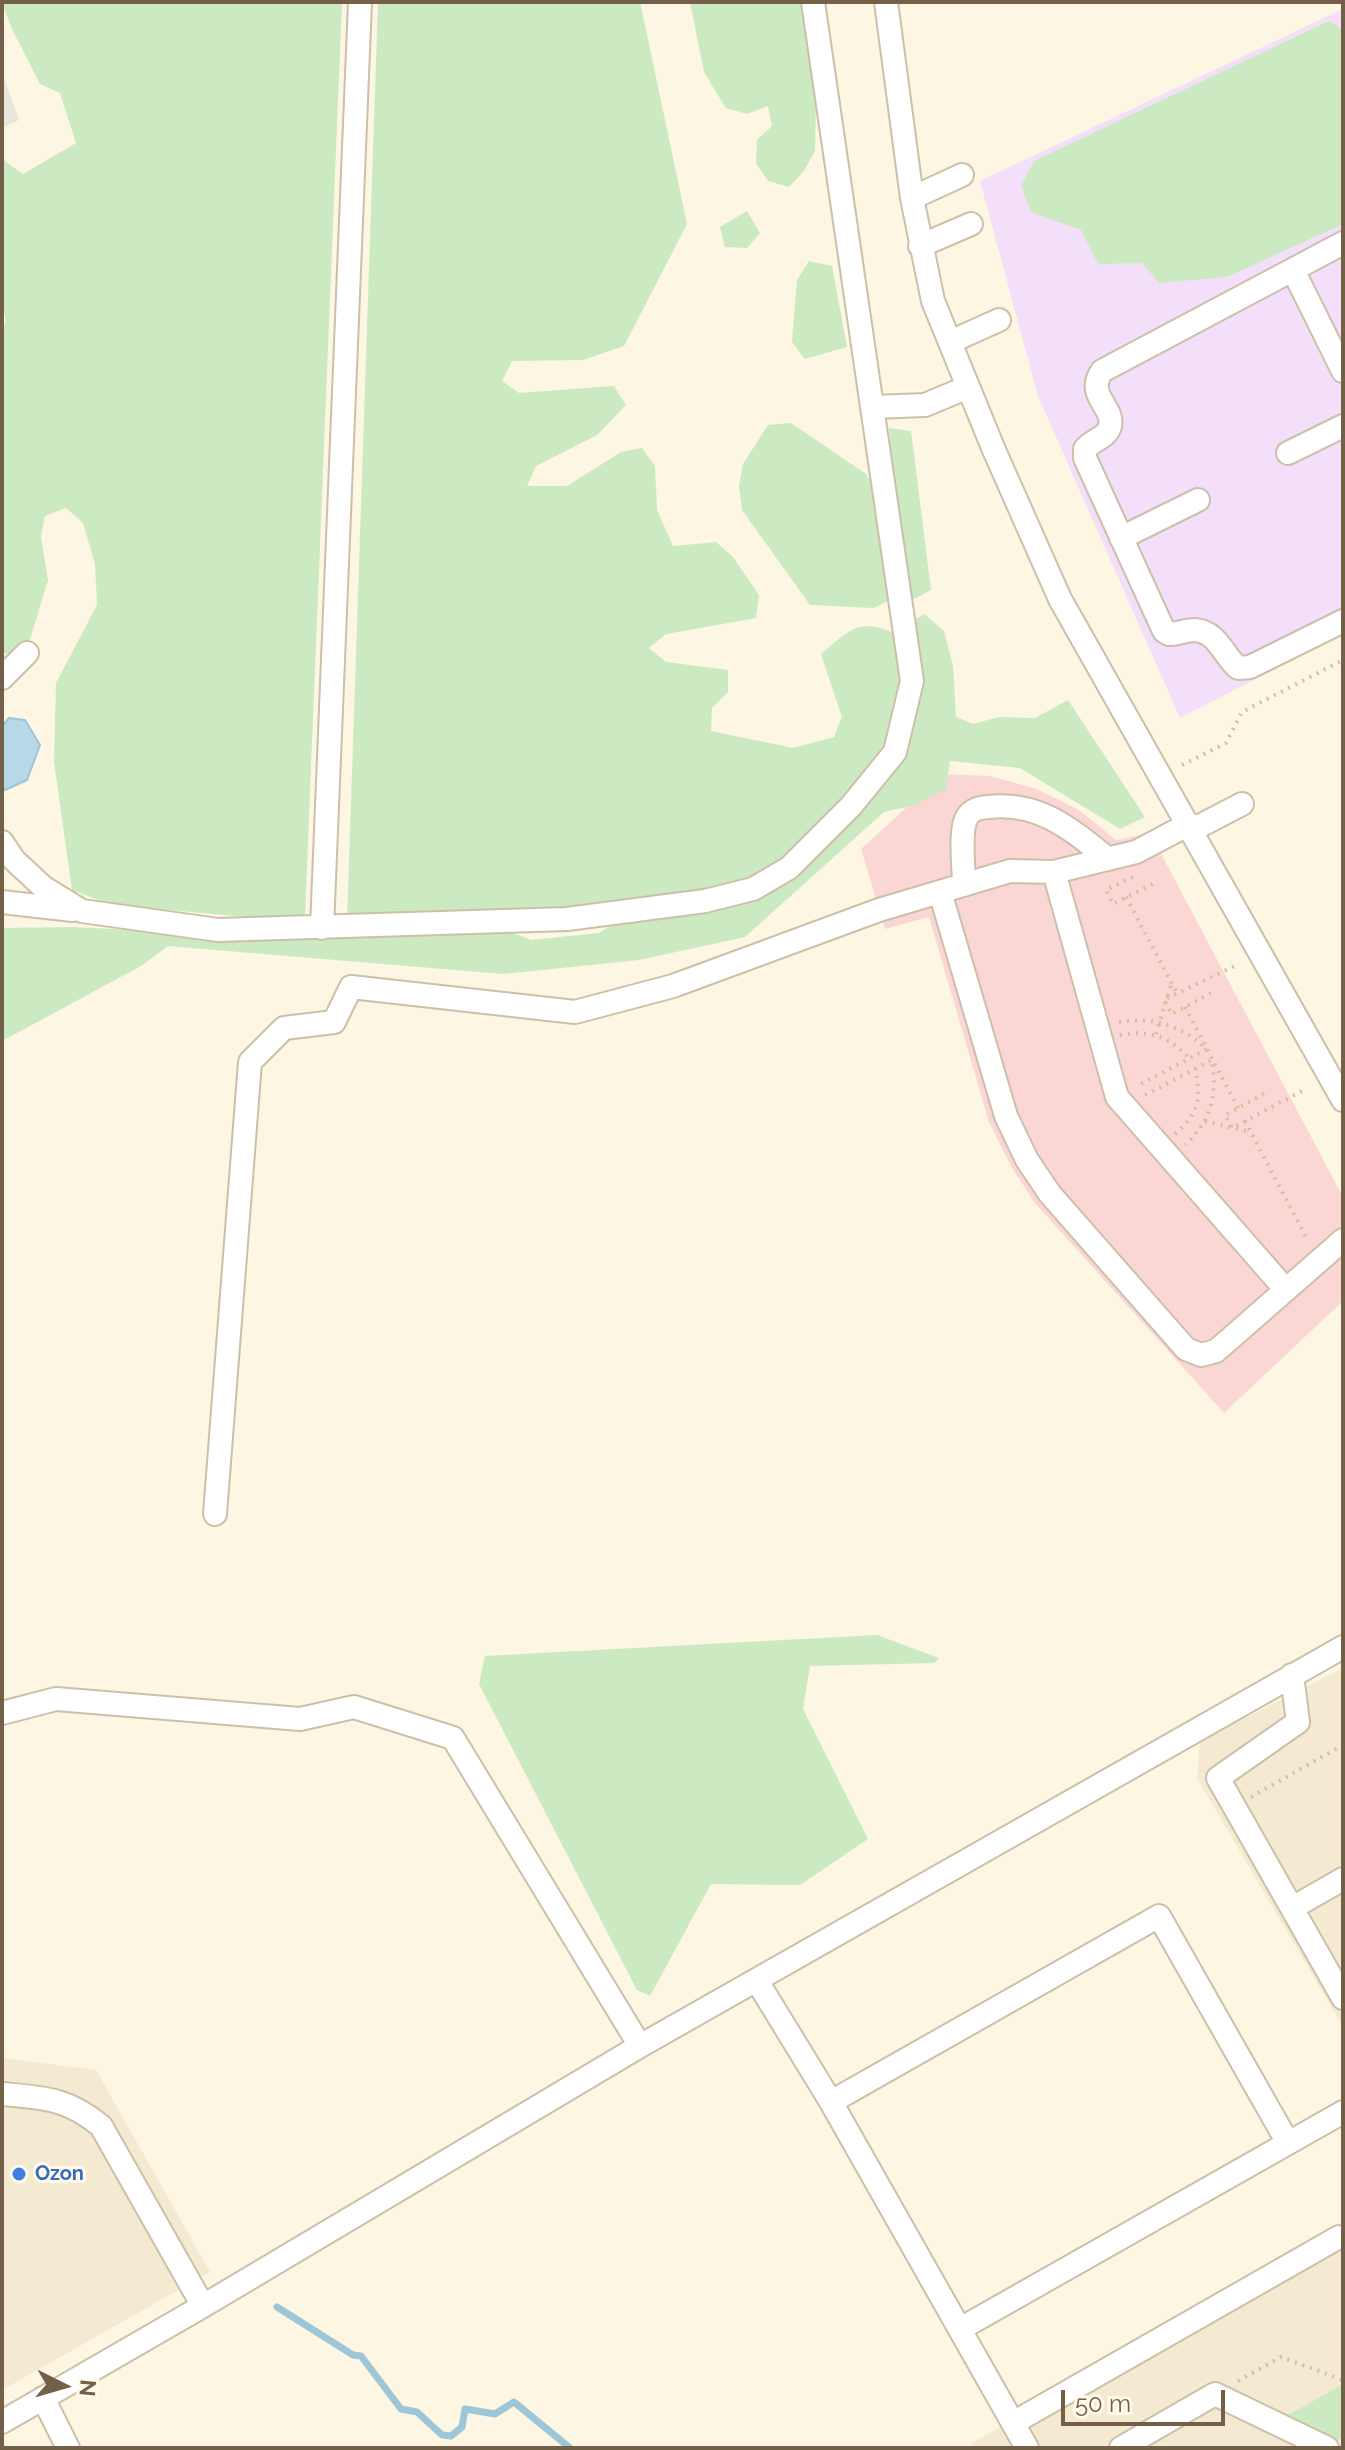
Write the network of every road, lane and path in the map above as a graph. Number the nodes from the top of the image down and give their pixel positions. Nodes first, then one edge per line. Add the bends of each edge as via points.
1 (360, 2) edge
2 (813, 2) edge
3 (886, 2) edge
4 (962, 175) dead end
5 (912, 198) junction
6 (971, 224) dead end
7 (1343, 243) edge
8 (920, 246) junction
9 (1293, 270) junction
10 (999, 320) dead end
11 (950, 342) junction
12 (1343, 371) edge
13 (968, 387) junction
14 (873, 407) junction
15 (1343, 426) edge
16 (1288, 453) dead end
17 (1198, 500) dead end
18 (1121, 538) junction
19 (1343, 621) edge
20 (27, 653) dead end
21 (1343, 660) edge
22 (2, 678) edge
23 (1182, 765) dead end
24 (1242, 804) dead end
25 (1190, 827) junction
26 (2, 842) edge
27 (1108, 859) junction
28 (1146, 871) dead end
29 (1054, 872) junction
30 (1153, 884) dead end
31 (964, 885) junction
32 (940, 892) junction
33 (1126, 897) junction
34 (2, 902) edge
35 (82, 911) junction
36 (322, 928) junction
37 (1235, 966) dead end
38 (1171, 983) junction
39 (1177, 993) junction
40 (1211, 993) dead end
41 (1166, 1000) junction
42 (1185, 1007) junction
43 (1160, 1021) junction
44 (1156, 1035) junction
45 (1100, 1036) junction
46 (1207, 1049) junction
47 (1189, 1058) junction
48 (1212, 1060) junction
49 (1176, 1065) junction
50 (1195, 1069) junction
51 (1182, 1076) junction
52 (1302, 1091) dead end
53 (1264, 1094) dead end
54 (1343, 1100) edge
55 (1121, 1101) junction
56 (1238, 1108) junction
57 (1205, 1121) junction
58 (1245, 1121) junction
59 (1232, 1128) junction
60 (1251, 1132) junction
61 (1166, 1152) junction
62 (1343, 1240) edge
63 (1319, 1261) junction
64 (1286, 1290) junction
65 (215, 1514) dead end
66 (1343, 1647) edge
67 (1292, 1675) junction
68 (2, 1713) edge
69 (1343, 1745) edge
70 (1234, 1807) junction
71 (1342, 1882) edge
72 (1292, 1908) junction
73 (757, 1981) junction
74 (1343, 1998) edge
75 (640, 2046) junction
76 (2, 2094) edge
77 (831, 2102) junction
78 (1343, 2112) edge
79 (1288, 2143) junction
80 (1342, 2239) edge
81 (203, 2306) junction
82 (960, 2329) junction
83 (1343, 2380) edge
84 (1215, 2394) junction
85 (43, 2398) junction
86 (2, 2422) edge
87 (1013, 2423) junction
88 (68, 2448) edge
89 (1027, 2448) edge
90 (1121, 2448) edge
91 (1327, 2448) edge

1 - 36 street
2 - 14 street
3 - 5 street
4 - 5 street
5 - 8 street
6 - 8 street
7 - 9 street
8 - 11 street
9 - 12 street
9 - 18 street via 1102,371 1096,379 1110,428 1090,442 1085,458
10 - 11 street
11 - 13 street
13 - 14 street via 925,405
13 - 25 street via 1060,599
14 - 36 street via 912,681 895,752 789,868 753,889 705,901 567,919
15 - 16 street
17 - 18 street
18 - 19 street via 1164,631 1210,635 1238,668
20 - 22 street
21 - 23 path via 1242,712 1226,743
24 - 25 street
25 - 27 street
25 - 54 street
26 - 35 street via 43,887
27 - 29 street
27 - 31 street via 1068,827 1031,808 977,808 964,826
28 - 33 path via 1106,890 1113,904
29 - 31 street via 1010,871
29 - 45 street
30 - 33 path
31 - 32 street
32 - 64 street via 1006,1116 1050,1194 1186,1349 1201,1355 1216,1351
32 - 65 street via 673,986 575,1012 351,987 334,1022 284,1028 250,1062
33 - 38 path
34 - 35 street
35 - 36 street via 218,930
37 - 39 path
38 - 39 path
38 - 41 path
39 - 41 path
40 - 42 path
41 - 42 path via 1172,1014
41 - 43 path
42 - 46 path
43 - 44 path
43 - 45 path via 1118,1022
43 - 46 path
44 - 45 path
44 - 47 path
45 - 55 street
46 - 47 path
46 - 48 path
47 - 49 path
48 - 50 path
48 - 56 path
48 - 57 path via 1214,1091
49 - 51 path
49 - 55 path
50 - 51 path
50 - 61 path via 1197,1105
51 - 55 path
52 - 58 path
53 - 56 path
55 - 61 street
56 - 59 path via 1225,1115
57 - 59 path
57 - 61 path via 1196,1135
58 - 59 path
58 - 60 path
59 - 60 path
60 - 63 path
61 - 64 street
62 - 63 street
63 - 64 street
66 - 67 street
67 - 70 street via 1298,1722 1218,1778
67 - 73 street
68 - 75 street via 56,1699 300,1719 354,1707 453,1738
69 - 70 path
70 - 72 street
71 - 72 street
72 - 74 street
73 - 75 street
73 - 77 street
75 - 81 street
76 - 81 street via 78,2107 101,2126
77 - 79 street via 1159,1916
77 - 82 street
78 - 79 street
79 - 82 street
80 - 87 street
81 - 85 street
82 - 87 street
83 - 84 path via 1281,2357
84 - 90 street
84 - 91 street
85 - 86 street
85 - 88 street
87 - 89 street

